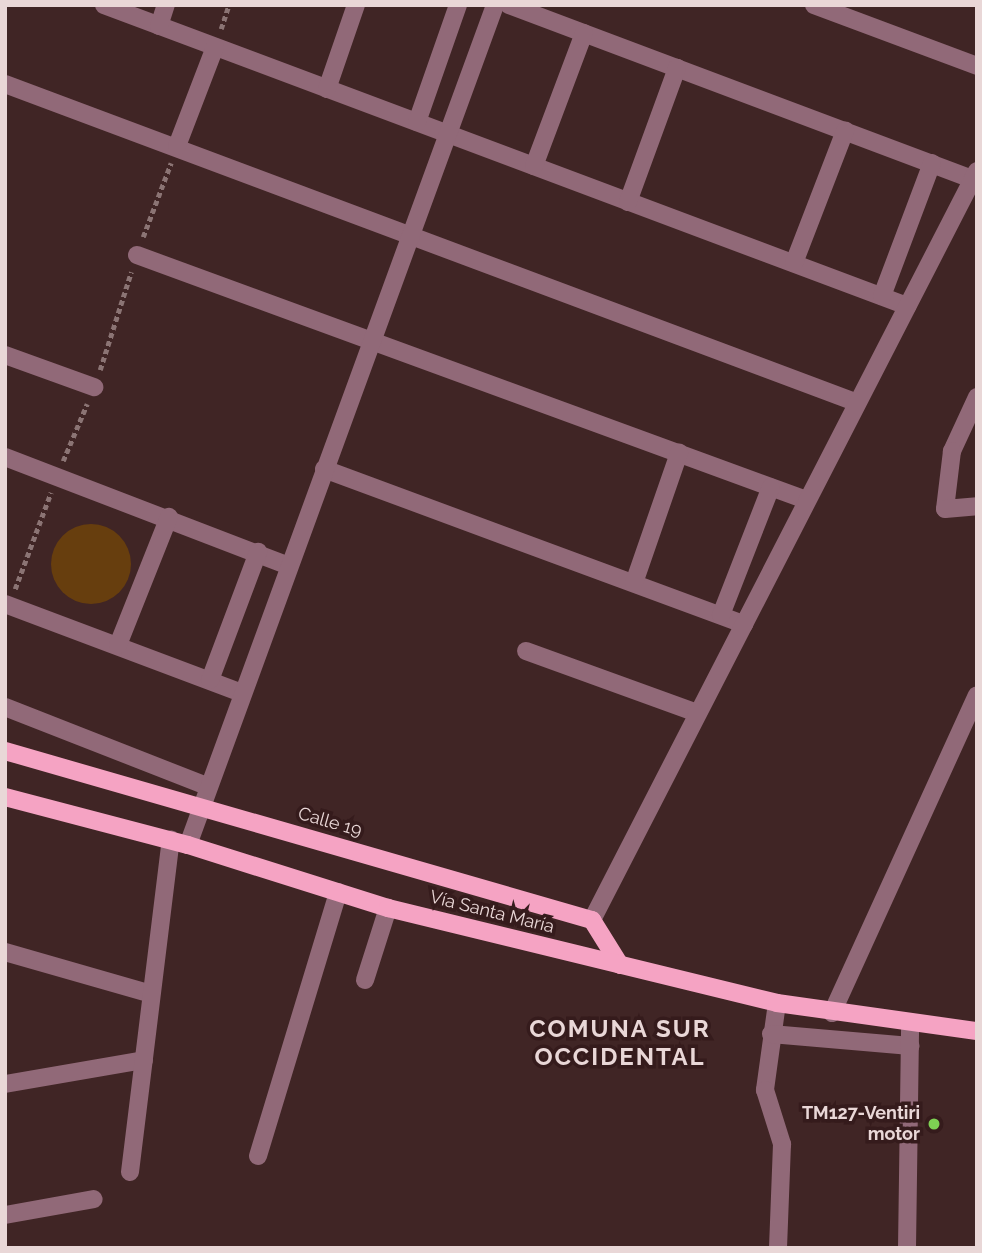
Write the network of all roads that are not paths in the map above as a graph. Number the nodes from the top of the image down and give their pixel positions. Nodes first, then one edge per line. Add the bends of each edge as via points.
1 (104, 5) edge
2 (166, 5) edge
3 (356, 5) edge
4 (458, 5) edge
5 (495, 5) edge
6 (509, 5) edge
7 (814, 5) edge
8 (159, 26) junction
9 (584, 33) junction
10 (215, 47) junction
11 (977, 66) edge
12 (677, 68) junction
13 (5, 84) edge
14 (327, 89) junction
15 (417, 122) junction
16 (845, 131) junction
17 (448, 134) junction
18 (177, 146) junction
19 (932, 163) junction
20 (534, 166) junction
21 (975, 175) edge
22 (628, 202) junction
23 (410, 234) junction
24 (137, 255) dead end
25 (794, 263) junction
26 (882, 296) junction
27 (907, 306) junction
28 (372, 341) junction
29 (5, 355) edge
30 (94, 387) dead end
31 (977, 397) edge
32 (855, 402) junction
33 (679, 453) junction
34 (5, 457) edge
35 (324, 469) junction
36 (771, 487) junction
37 (806, 500) junction
38 (977, 506) edge
39 (169, 517) junction
40 (258, 552) junction
41 (289, 566) junction
42 (634, 583) junction
43 (5, 604) edge
44 (721, 615) junction
45 (744, 624) junction
46 (118, 645) junction
47 (526, 651) dead end
48 (210, 680) junction
49 (242, 693) junction
50 (977, 695) edge
51 (5, 707) edge
52 (697, 713) junction
53 (5, 751) edge
54 (207, 786) junction
55 (5, 797) edge
56 (200, 806) junction
57 (179, 842) junction
58 (338, 891) junction
59 (388, 908) junction
60 (592, 920) junction
61 (5, 952) edge
62 (620, 965) junction
63 (365, 980) dead end
64 (151, 994) junction
65 (776, 1003) junction
66 (832, 1013) junction
67 (911, 1023) junction
68 (977, 1031) edge
69 (771, 1034) junction
70 (910, 1046) junction
71 (144, 1060) junction
72 (5, 1084) edge
73 (258, 1156) dead end
74 (130, 1172) dead end
75 (94, 1199) dead end
76 (5, 1215) edge
77 (778, 1248) edge
78 (906, 1248) edge

1 - 8 street
2 - 8 street
3 - 14 street
4 - 15 street
5 - 17 street
6 - 9 street
7 - 11 street
8 - 10 street
9 - 12 street
9 - 20 street
10 - 14 street
10 - 18 street
12 - 16 street
12 - 22 street
13 - 18 street
14 - 15 street
15 - 17 street
16 - 19 street
16 - 25 street
17 - 20 street
17 - 23 street
18 - 23 street
19 - 21 street
19 - 26 street
20 - 22 street
21 - 27 street
22 - 25 street
23 - 28 street
23 - 32 street
24 - 28 street
25 - 26 street
26 - 27 street
27 - 32 street
28 - 33 street
28 - 35 street
29 - 30 street
31 - 38 street via 952,451 945,509
32 - 37 street
33 - 36 street
33 - 42 street
34 - 39 street
35 - 41 street
35 - 42 street
36 - 37 street
36 - 44 street
37 - 45 street
39 - 40 street
39 - 46 street
40 - 41 street
40 - 48 street
41 - 49 street
42 - 44 street
43 - 46 street
44 - 45 street
45 - 52 street
46 - 48 street
47 - 52 street
48 - 49 street
49 - 54 street
50 - 66 street
51 - 54 street
52 - 60 street
53 - 56 main road, Calle 19
54 - 56 street
55 - 57 main road, Vía Santa María
56 - 57 street
56 - 60 main road, Calle 19
57 - 58 main road, Vía Santa María
57 - 64 street
58 - 59 main road, Vía Santa María
58 - 73 street
59 - 62 main road, Vía Santa María
59 - 63 street
60 - 62 main road
61 - 64 street
62 - 65 main road, Vía Santa María
64 - 71 street
65 - 66 main road, Vía Santa María
65 - 69 street
66 - 67 main road, Vía Santa María
67 - 68 main road, Vía Santa María
67 - 70 street
69 - 70 street
69 - 77 street via 765,1090 782,1144
70 - 78 street
71 - 72 street
71 - 74 street
75 - 76 street

